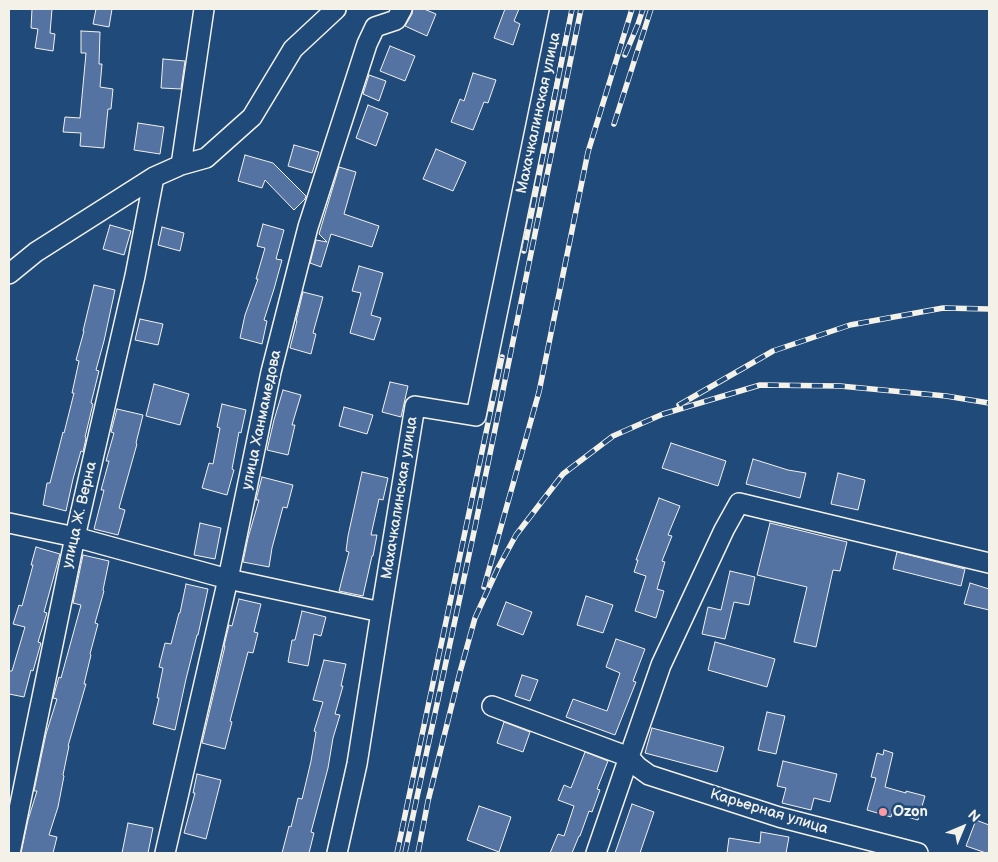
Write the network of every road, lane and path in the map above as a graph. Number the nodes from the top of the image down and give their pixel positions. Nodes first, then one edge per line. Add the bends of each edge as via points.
1 (204, 9) edge
2 (336, 9) edge
3 (402, 9) edge
4 (560, 9) edge
5 (181, 165) junction
6 (154, 176) junction
7 (9, 274) edge
8 (9, 523) edge
9 (75, 537) junction
10 (989, 564) edge
11 (228, 579) junction
12 (381, 612) junction
13 (492, 706) dead end
14 (629, 757) junction
15 (10, 853) edge
16 (165, 853) edge
17 (336, 853) edge
18 (596, 853) edge
19 (918, 853) edge

1 - 5 street
2 - 5 street via 293,49 252,117 206,158
3 - 11 street, улица Ханмамедова via 396,20 375,27 367,44 308,227 271,372
4 - 12 street, Махачкалинская улица via 476,416 415,406
5 - 6 street
6 - 7 street via 36,252
6 - 9 street, улица Ж. Верна via 135,276
8 - 9 street
9 - 11 street
9 - 15 street, улица Ж. Верна
10 - 14 street via 739,503 661,665
11 - 12 street
11 - 16 street, улица Ханмамедова
12 - 17 street, Махачкалинская улица via 358,764
13 - 14 street, Карьерная улица
14 - 18 street
14 - 19 street, Карьерная улица via 649,775 779,817

